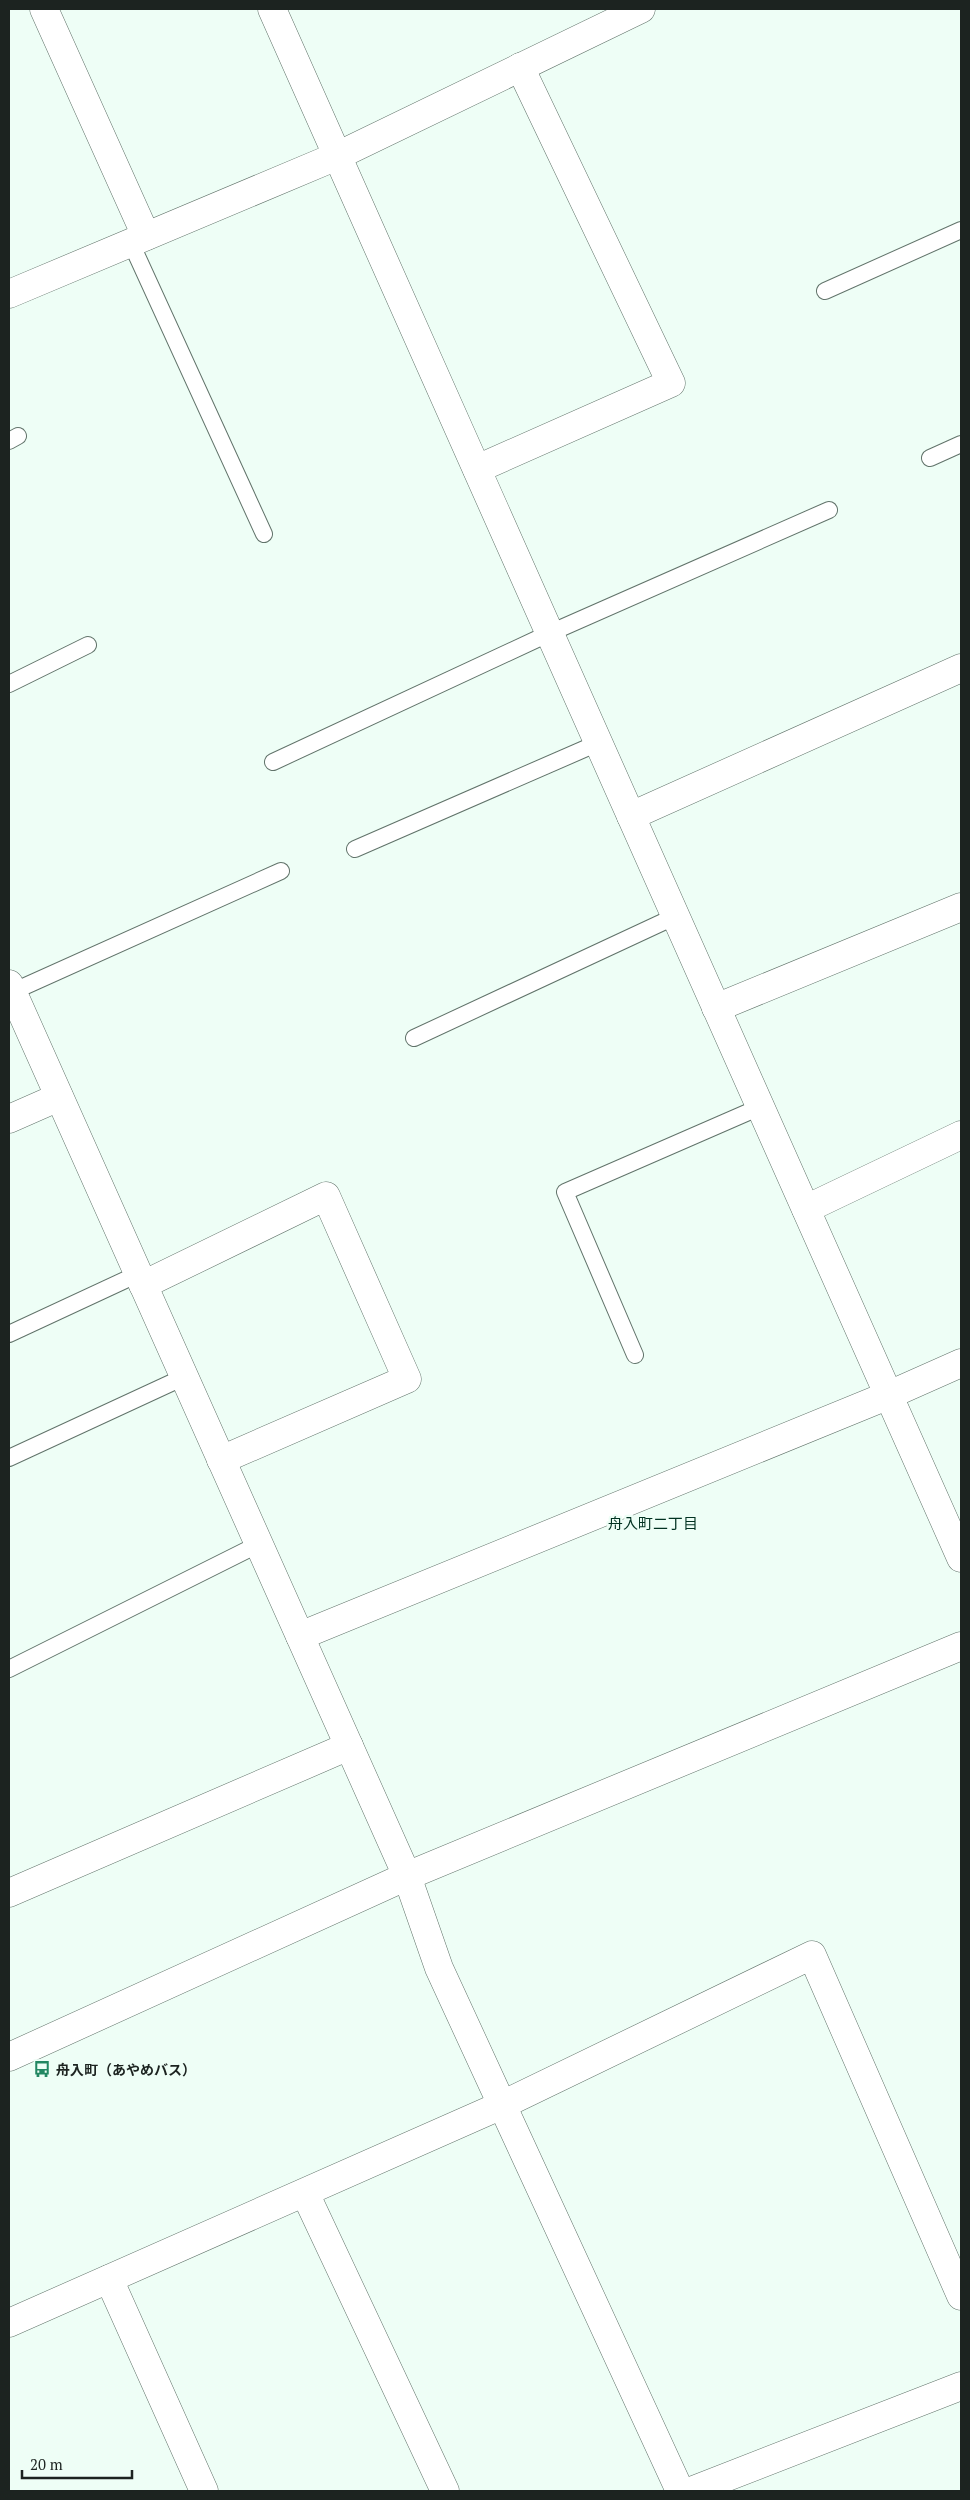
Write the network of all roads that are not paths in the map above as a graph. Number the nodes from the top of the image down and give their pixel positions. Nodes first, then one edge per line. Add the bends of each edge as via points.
1 (44, 9) edge
2 (272, 9) edge
3 (641, 9) edge
4 (520, 67) junction
5 (337, 156) junction
6 (961, 230) edge
7 (138, 240) junction
8 (825, 291) dead end
9 (9, 294) edge
10 (961, 444) edge
11 (930, 458) dead end
12 (477, 470) junction
13 (829, 510) dead end
14 (264, 534) dead end
15 (550, 633) junction
16 (88, 645) dead end
17 (961, 668) edge
18 (9, 684) edge
19 (598, 742) junction
20 (273, 762) dead end
21 (631, 816) junction
22 (356, 849) dead end
23 (281, 871) dead end
24 (961, 907) edge
25 (676, 916) junction
26 (10, 988) edge
27 (716, 1008) junction
28 (414, 1038) dead end
29 (59, 1097) junction
30 (760, 1107) junction
31 (9, 1119) edge
32 (961, 1135) edge
33 (806, 1209) junction
34 (140, 1279) junction
35 (9, 1334) edge
36 (635, 1355) dead end
37 (961, 1363) edge
38 (184, 1377) junction
39 (889, 1395) junction
40 (9, 1458) edge
41 (221, 1460) junction
42 (259, 1544) junction
43 (961, 1558) edge
44 (300, 1636) junction
45 (961, 1646) edge
46 (9, 1669) edge
47 (349, 1746) junction
48 (407, 1876) junction
49 (9, 1894) edge
50 (9, 2057) edge
51 (502, 2106) junction
52 (305, 2193) junction
53 (955, 2265) edge
54 (109, 2279) junction
55 (961, 2296) edge
56 (9, 2323) edge
57 (961, 2386) edge
58 (204, 2491) edge
59 (445, 2491) edge
60 (680, 2491) edge
61 (691, 2491) edge

1 - 7 street
2 - 5 street
3 - 4 street
4 - 5 street
4 - 12 street via 671,383
5 - 7 street
5 - 12 street
6 - 8 lane
7 - 9 street
7 - 14 lane
10 - 11 lane
12 - 15 street
13 - 15 lane
15 - 19 street
15 - 20 lane
16 - 18 lane
17 - 21 street
19 - 21 street
19 - 22 lane
21 - 25 street
23 - 26 lane
24 - 27 street
25 - 27 street
25 - 28 lane
26 - 29 street
27 - 30 street
29 - 31 street
29 - 34 street
30 - 33 street
30 - 36 lane via 565,1192
32 - 33 street
33 - 39 street
34 - 35 lane
34 - 38 street
34 - 41 street via 326,1196 406,1380
37 - 39 street
38 - 40 lane
38 - 41 street
39 - 43 street
39 - 44 street
41 - 42 street
42 - 44 street
42 - 46 lane
44 - 47 street
45 - 48 street
47 - 48 street
47 - 49 street
48 - 50 street
48 - 51 street via 439,1968
51 - 52 street
51 - 53 street via 812,1955
51 - 60 street
52 - 54 street
52 - 59 street
53 - 55 street
54 - 56 street
54 - 58 street
57 - 61 street

